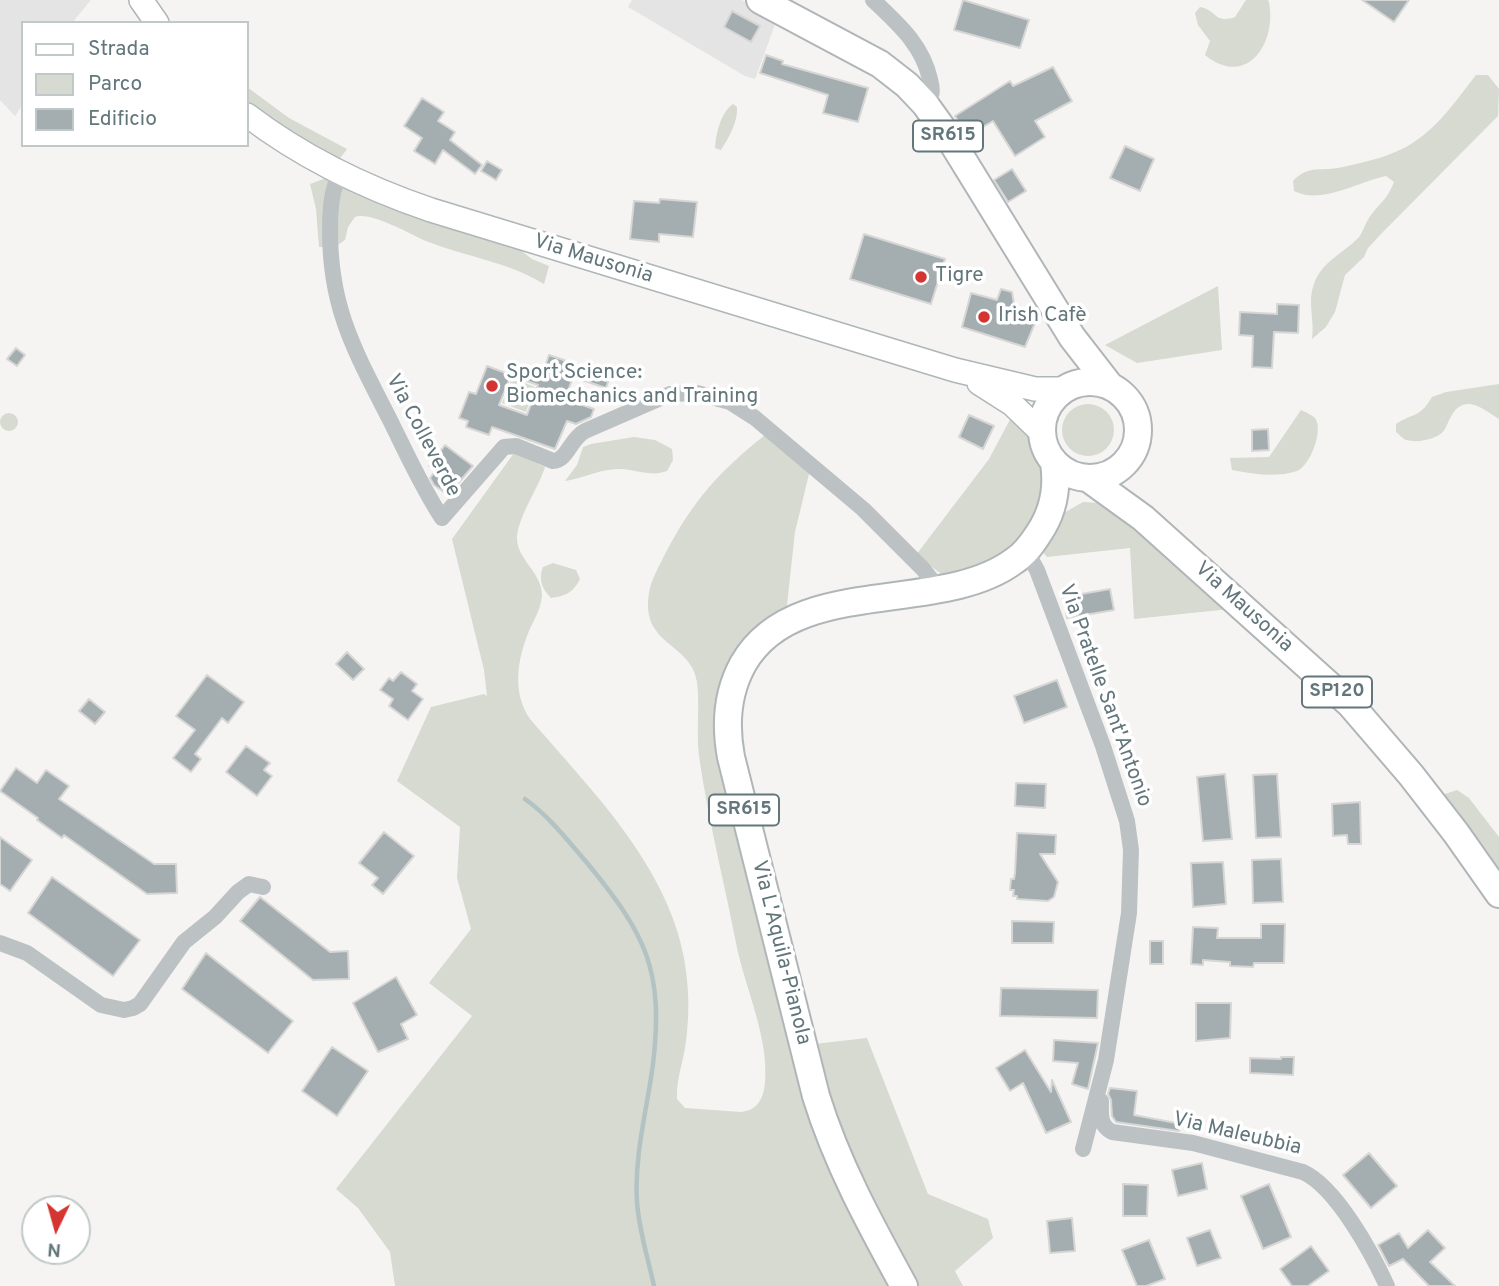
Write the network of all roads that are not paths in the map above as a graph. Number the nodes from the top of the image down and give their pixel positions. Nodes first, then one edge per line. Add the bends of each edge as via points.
1 (141, 0) edge
2 (760, 0) edge
3 (873, 0) edge
4 (156, 21) edge
5 (925, 104) junction
6 (248, 116) edge
7 (340, 173) junction
8 (1072, 337) junction
9 (955, 370) junction
10 (1110, 386) junction
11 (1066, 389) junction
12 (1042, 433) junction
13 (1128, 461) junction
14 (1054, 463) junction
15 (1088, 479) junction
16 (1048, 518) junction
17 (1143, 518) junction
18 (1026, 551) junction
19 (937, 588) junction
20 (263, 887) dead end
21 (1499, 894) edge
22 (0, 943) edge
23 (1101, 1085) junction
24 (1083, 1149) dead end
25 (904, 1286) edge
26 (1387, 1286) edge

1 - 4 main road
2 - 5 main road, SR615 via 880,64
3 - 5 street via 924,58 932,90
5 - 8 main road, SR615
6 - 7 main road, Via Mausonia
7 - 9 main road, Via Mausonia via 452,217
7 - 19 street, Via Colleverde via 332,198 330,240 341,316 442,518 504,447 516,446 558,461 585,430 662,396 697,393 730,402 755,418 870,516
8 - 10 main road, SR615
8 - 11 main road, SR615 via 1074,370
9 - 11 main road, Via Mausonia via 1035,389
9 - 12 main road, Via Mausonia via 1005,398
10 - 11 main road via 1088,382
10 - 13 main road via 1127,400 1137,419 1137,441
11 - 12 main road via 1046,410
12 - 14 main road
13 - 15 main road via 1110,474
13 - 17 main road, Via Mausonia / SP120 via 1127,484
14 - 15 main road
14 - 16 main road, Via L'Aquila-Pianola / SR615 via 1055,491
15 - 16 main road, Via L'Aquila-Pianola / SR615
15 - 17 main road, Via Mausonia / SP120
16 - 18 main road, Via L'Aquila-Pianola / SR615
17 - 21 main road, Via Mausonia / SP120 via 1372,727
18 - 19 main road, Via L'Aquila-Pianola / SR615 via 996,572
18 - 23 street, Via Pratelle Sant'Antonio via 1102,746 1130,835 1129,913
19 - 25 main road, Via L'Aquila-Pianola / SR615 via 827,608 783,624 747,658 735,682 728,716 731,757 823,1120 850,1185
20 - 22 street via 249,884 238,892 188,938 144,1000 129,1010 101,1005 27,953
23 - 24 street, Via Pratelle Sant'Antonio
23 - 26 street, Via Maleubbia via 1101,1118 1109,1131 1193,1143 1316,1178 1356,1230

